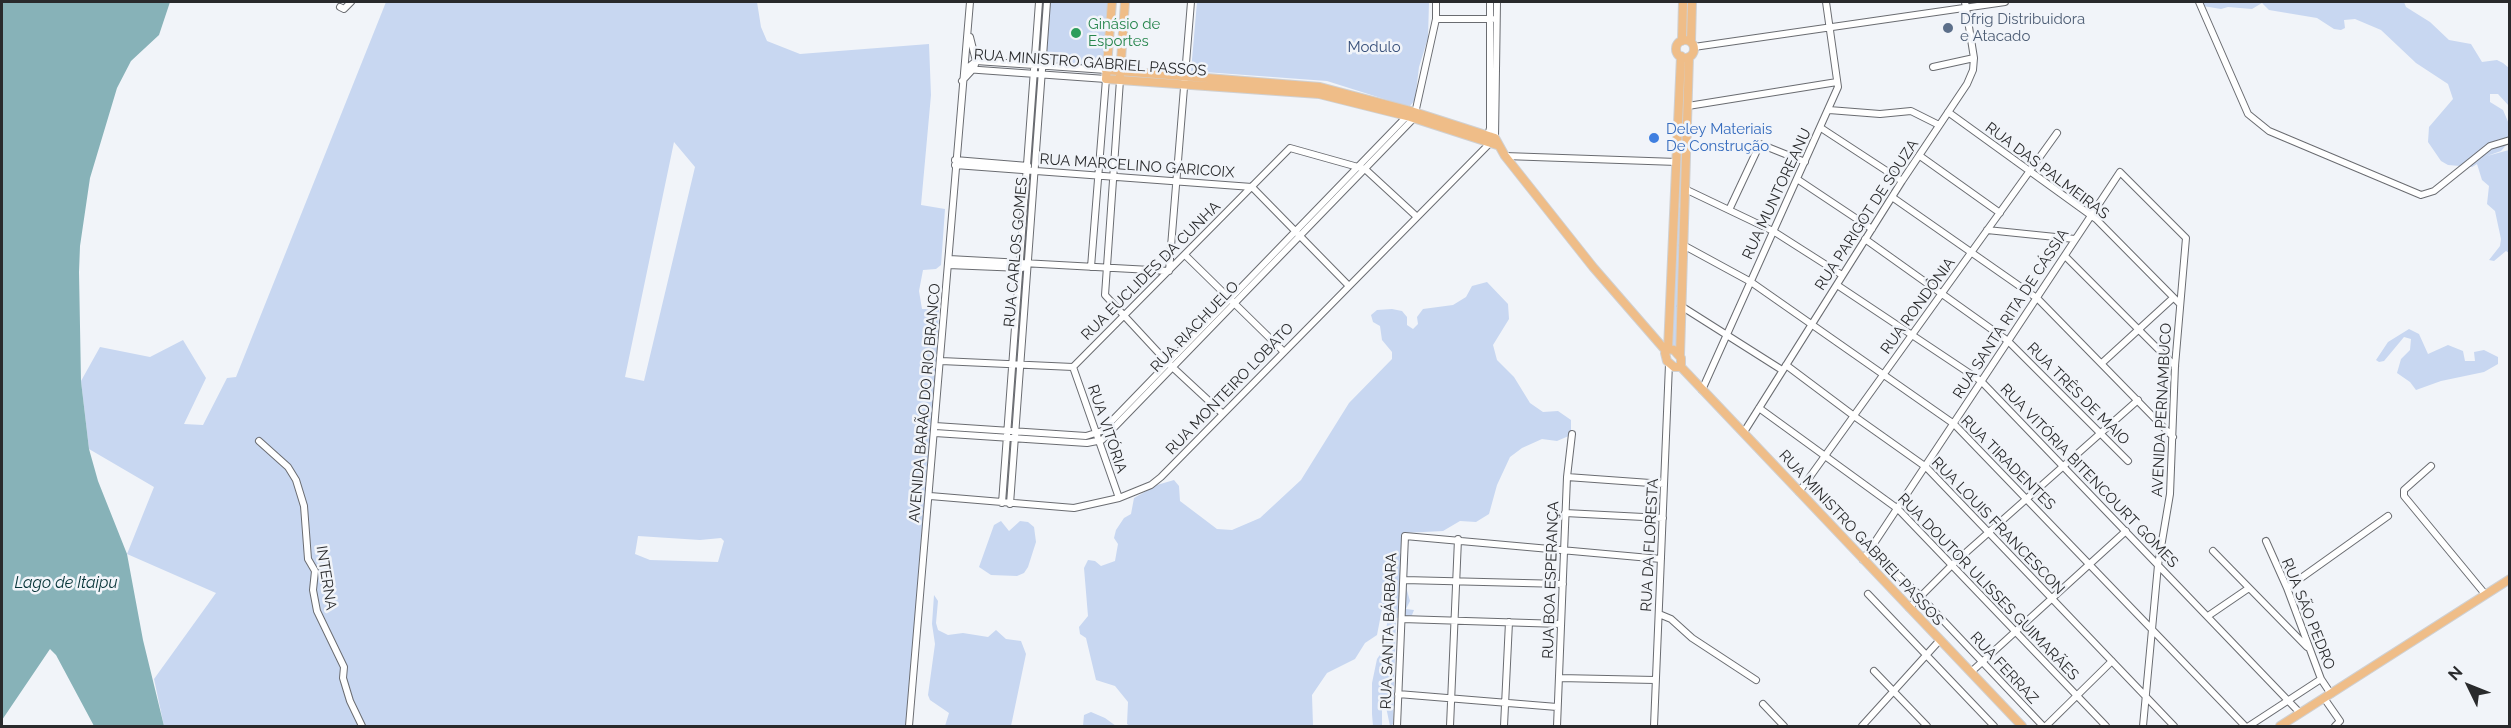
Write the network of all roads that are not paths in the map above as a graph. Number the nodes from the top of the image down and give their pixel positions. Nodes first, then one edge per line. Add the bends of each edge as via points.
1 (351, 2) edge
2 (970, 2) edge
3 (1039, 2) edge
4 (1047, 2) edge
5 (1112, 2) edge
6 (1125, 2) edge
7 (1191, 2) edge
8 (1436, 2) edge
9 (1490, 2) edge
10 (1497, 2) edge
11 (1683, 2) edge
12 (1692, 2) edge
13 (1826, 2) edge
14 (2005, 2) edge
15 (2199, 2) edge
16 (1966, 5) edge
17 (340, 7) dead end
18 (1436, 19) junction
19 (1494, 19) junction
20 (1831, 27) junction
21 (969, 32) junction
22 (1682, 41) junction
23 (1693, 45) junction
24 (1685, 57) junction
25 (1974, 58) junction
26 (976, 61) junction
27 (1033, 65) junction
28 (1042, 66) junction
29 (1933, 67) dead end
30 (965, 69) junction
31 (974, 69) junction
32 (1033, 74) junction
33 (1106, 74) junction
34 (1041, 75) junction
35 (1120, 76) junction
36 (1185, 80) junction
37 (962, 81) junction
38 (1837, 82) junction
39 (1688, 106) junction
40 (1829, 110) junction
41 (1948, 112) junction
42 (1413, 113) junction
43 (1939, 125) junction
44 (1821, 128) junction
45 (2057, 133) dead end
46 (2510, 140) edge
47 (1490, 142) junction
48 (1505, 156) junction
49 (1920, 156) junction
50 (1677, 162) junction
51 (1805, 162) junction
52 (955, 163) junction
53 (1357, 166) junction
54 (1026, 168) junction
55 (1034, 168) junction
56 (1365, 169) junction
57 (2029, 172) junction
58 (1098, 176) junction
59 (1115, 177) junction
60 (1797, 179) junction
61 (1178, 181) junction
62 (1902, 181) junction
63 (1252, 187) junction
64 (1685, 189) junction
65 (1892, 197) junction
66 (1675, 204) junction
67 (1684, 206) junction
68 (1729, 210) junction
69 (2000, 213) junction
70 (1416, 216) junction
71 (2090, 216) junction
72 (1872, 229) junction
73 (1773, 231) junction
74 (1987, 231) junction
75 (1297, 234) junction
76 (2075, 238) junction
77 (2186, 238) joint
78 (1865, 239) junction
79 (1683, 245) junction
80 (1971, 253) junction
81 (1185, 255) junction
82 (2065, 256) junction
83 (949, 262) junction
84 (1022, 266) junction
85 (1091, 267) junction
86 (1106, 268) junction
87 (1169, 271) junction
88 (1842, 275) junction
89 (1750, 282) junction
90 (1348, 285) junction
91 (1837, 285) junction
92 (1943, 292) junction
93 (2173, 298) junction
94 (2038, 299) junction
95 (1231, 302) junction
96 (2180, 304) junction
97 (1681, 306) junction
98 (1123, 316) junction
99 (1812, 323) junction
100 (2139, 329) junction
101 (1728, 334) junction
102 (1912, 334) junction
103 (2008, 341) junction
104 (1667, 350) junction
105 (1284, 352) junction
106 (1680, 356) junction
107 (940, 362) junction
108 (2102, 363) junction
109 (1011, 364) junction
110 (1019, 364) junction
111 (1669, 364) junction
112 (1171, 365) junction
113 (2175, 366) junction
114 (1073, 367) junction
115 (1681, 367) junction
116 (1784, 367) junction
117 (1884, 374) junction
118 (1981, 381) junction
119 (1702, 390) junction
120 (2138, 400) junction
121 (1759, 408) junction
122 (1223, 414) junction
123 (1854, 416) junction
124 (1954, 424) junction
125 (935, 430) junction
126 (1744, 432) junction
127 (2101, 433) junction
128 (1572, 434) dead end
129 (1006, 435) junction
130 (1013, 436) junction
131 (2173, 437) junction
132 (1096, 439) junction
133 (259, 441) dead end
134 (1825, 456) junction
135 (2128, 461) dead end
136 (1926, 466) junction
137 (2063, 466) junction
138 (2432, 466) dead end
139 (1567, 477) junction
140 (1664, 484) junction
141 (1799, 492) junction
142 (930, 496) junction
143 (1119, 498) junction
144 (2026, 498) junction
145 (1002, 503) junction
146 (1010, 504) junction
147 (1898, 509) junction
148 (1565, 513) junction
149 (2388, 516) dead end
150 (1663, 518) junction
151 (1990, 531) junction
152 (2126, 531) junction
153 (1458, 539) junction
154 (2266, 541) dead end
155 (1563, 549) junction
156 (1871, 549) junction
157 (2213, 551) dead end
158 (1661, 559) junction
159 (1863, 560) junction
160 (2088, 563) junction
161 (1953, 564) junction
162 (2158, 565) junction
163 (2510, 579) edge
164 (1404, 580) junction
165 (1456, 581) junction
166 (1563, 584) junction
167 (2249, 588) junction
168 (2287, 588) junction
169 (1868, 594) dead end
170 (2485, 594) junction
171 (1920, 596) junction
172 (2050, 598) junction
173 (1909, 608) junction
174 (1659, 614) junction
175 (2208, 616) junction
176 (1402, 619) junction
177 (1455, 621) junction
178 (1509, 622) junction
179 (1561, 624) junction
180 (2153, 629) junction
181 (2014, 631) junction
182 (1939, 641) junction
183 (2309, 649) junction
184 (1926, 656) junction
185 (1981, 661) junction
186 (2112, 661) junction
187 (1874, 671) dead end
188 (1971, 672) junction
189 (1558, 678) junction
190 (2321, 679) junction
191 (1655, 680) junction
192 (1756, 680) dead end
193 (1893, 692) junction
194 (1398, 694) junction
195 (2077, 696) junction
196 (2328, 696) junction
197 (2146, 697) junction
198 (1451, 698) junction
199 (2288, 701) junction
200 (1763, 704) dead end
201 (1505, 705) junction
202 (1557, 707) junction
203 (2300, 713) junction
204 (362, 726) edge
205 (909, 726) edge
206 (1397, 726) edge
207 (1450, 726) edge
208 (1504, 726) edge
209 (1557, 726) edge
210 (1654, 726) edge
211 (1784, 726) edge
212 (1862, 726) edge
213 (1927, 726) edge
214 (1994, 726) edge
215 (2022, 726) edge
216 (2044, 726) edge
217 (2106, 726) edge
218 (2143, 726) edge
219 (2174, 726) edge
220 (2247, 726) edge
221 (2280, 726) edge
222 (2335, 726) edge

1 - 17 street via 344,9
2 - 21 street, AVENIDA BARÃO DO RIO BRANCO
3 - 27 street, RUA CARLOS GOMES
4 - 28 street, RUA CARLOS GOMES
5 - 33 main road
6 - 35 main road
7 - 36 street
8 - 18 street
9 - 19 street
10 - 19 street
11 - 22 main road
12 - 23 main road
13 - 20 street, RUA MUNTOREANU
14 - 16 street
15 - 46 street via 2248,114 2280,135 2421,195 2434,191 2490,146
16 - 20 street
16 - 25 street, RUA PARIGOT DE SOUZA
18 - 19 street
18 - 42 street
19 - 47 street
20 - 23 street
20 - 38 street, RUA MUNTOREANU
21 - 26 street, AVENIDA BARÃO DO RIO BRANCO
21 - 30 street, AVENIDA BARÃO DO RIO BRANCO
22 - 23 main road
22 - 24 main road via 1677,48
23 - 24 main road
24 - 39 main road
24 - 50 main road
25 - 29 street
25 - 41 street, RUA PARIGOT DE SOUZA via 1967,84
26 - 27 street, RUA MINISTRO GABRIEL PASSOS
26 - 30 street, RUA MINISTRO GABRIEL PASSOS
26 - 31 street, AVENIDA BARÃO DO RIO BRANCO
27 - 28 street, RUA MINISTRO GABRIEL PASSOS
27 - 32 street, RUA CARLOS GOMES
28 - 33 street, RUA MINISTRO GABRIEL PASSOS
28 - 34 street, RUA CARLOS GOMES
30 - 31 street, RUA MINISTRO GABRIEL PASSOS
30 - 37 street, AVENIDA BARÃO DO RIO BRANCO
31 - 32 street, RUA MINISTRO GABRIEL PASSOS
31 - 37 street
32 - 34 street, RUA MINISTRO GABRIEL PASSOS
32 - 54 street, RUA CARLOS GOMES
33 - 34 street, RUA MINISTRO GABRIEL PASSOS
33 - 35 main road, RUA MINISTRO GABRIEL PASSOS
33 - 58 street
34 - 55 street, RUA CARLOS GOMES
35 - 36 main road, RUA MINISTRO GABRIEL PASSOS
35 - 59 street
36 - 42 main road, RUA MINISTRO GABRIEL PASSOS via 1320,87
36 - 61 street
37 - 52 street, AVENIDA BARÃO DO RIO BRANCO
38 - 39 street
38 - 40 street, RUA MUNTOREANU
39 - 64 main road
40 - 43 street via 1870,114 1911,111
40 - 44 street, RUA MUNTOREANU
41 - 43 street, RUA PARIGOT DE SOUZA
41 - 57 street, RUA DAS PALMEIRAS
42 - 47 main road, RUA MINISTRO GABRIEL PASSOS
42 - 53 street, RUA RIACHUELO
42 - 56 street, RUA RIACHUELO
43 - 49 street, RUA PARIGOT DE SOUZA
44 - 51 street, RUA MUNTOREANU
44 - 62 street
45 - 57 street, RUA RONDÔNIA
47 - 48 main road
47 - 70 street, RUA MONTEIRO LOBATO
48 - 50 street
48 - 104 main road via 1593,267
49 - 62 street, RUA PARIGOT DE SOUZA
49 - 69 street
50 - 66 main road
51 - 60 street, RUA MUNTOREANU
51 - 68 street via 1760,144
52 - 54 street, RUA MARCELINO GARICOIX
52 - 83 street, AVENIDA BARÃO DO RIO BRANCO
53 - 56 street
53 - 63 street, RUA EUCLIDES DA CUNHA via 1290,148
53 - 75 street, RUA RIACHUELO
54 - 55 street, RUA MARCELINO GARICOIX
54 - 84 street, RUA CARLOS GOMES
55 - 58 street, RUA MARCELINO GARICOIX
55 - 84 street, RUA CARLOS GOMES
56 - 70 street
56 - 75 street, RUA RIACHUELO
57 - 69 street, RUA RONDÔNIA
57 - 71 street, RUA DAS PALMEIRAS
58 - 59 street, RUA MARCELINO GARICOIX
58 - 85 street
59 - 61 street, RUA MARCELINO GARICOIX
59 - 86 street
60 - 72 street
60 - 73 street, RUA MUNTOREANU
61 - 63 street, RUA MARCELINO GARICOIX
61 - 87 street
62 - 65 street, RUA PARIGOT DE SOUZA
63 - 75 street, RUA MARCELINO GARICOIX
63 - 81 street, RUA EUCLIDES DA CUNHA
64 - 67 main road
64 - 68 street
65 - 72 street, RUA PARIGOT DE SOUZA
65 - 80 street
66 - 67 main road
66 - 104 main road
67 - 79 main road
68 - 73 street
69 - 74 street, RUA RONDÔNIA
70 - 90 street, RUA MONTEIRO LOBATO
71 - 76 street, RUA SANTA RITA DE CÁSSIA
71 - 77 street, RUA SANTA RITA DE CÁSSIA via 2120,171
71 - 93 street, RUA DAS PALMEIRAS
72 - 78 street, RUA PARIGOT DE SOUZA
73 - 88 street
73 - 89 street, RUA MUNTOREANU
74 - 76 street
74 - 80 street, RUA RONDÔNIA
75 - 90 street, RUA MARCELINO GARICOIX
75 - 95 street, RUA RIACHUELO
76 - 82 street, RUA SANTA RITA DE CÁSSIA
77 - 96 street, AVENIDA PERNAMBUCO
78 - 88 street, RUA PARIGOT DE SOUZA
78 - 92 street, RUA TRÊS DE MAIO
79 - 89 street, RUA TIRADENTES
79 - 97 main road
80 - 92 street, RUA RONDÔNIA
80 - 94 street
81 - 87 street, RUA EUCLIDES DA CUNHA
81 - 95 street
82 - 94 street, RUA SANTA RITA DE CÁSSIA
82 - 100 street
83 - 84 street
83 - 107 street, AVENIDA BARÃO DO RIO BRANCO
84 - 85 street
84 - 109 street, RUA CARLOS GOMES
84 - 110 street, RUA CARLOS GOMES
85 - 86 street
86 - 87 street
86 - 98 street via 1105,295
87 - 98 street, RUA EUCLIDES DA CUNHA
88 - 91 street, RUA PARIGOT DE SOUZA
89 - 99 street, RUA TIRADENTES
89 - 101 street, RUA MUNTOREANU
90 - 105 street, RUA MONTEIRO LOBATO
91 - 99 street, RUA PARIGOT DE SOUZA
91 - 102 street, RUA VITÓRIA BITENCOURT GOMES
92 - 102 street, RUA RONDÔNIA
92 - 103 street, RUA TRÊS DE MAIO
93 - 96 street, RUA DAS PALMEIRAS
93 - 100 street
94 - 103 street, RUA SANTA RITA DE CÁSSIA
94 - 108 street
95 - 105 street
95 - 112 street, RUA RIACHUELO
96 - 113 street, AVENIDA PERNAMBUCO
97 - 101 street, RUA LOUIS FRANCESCON
97 - 106 main road
98 - 112 street
98 - 114 street, RUA EUCLIDES DA CUNHA
99 - 116 street, RUA PARIGOT DE SOUZA
99 - 117 street, RUA TIRADENTES
100 - 108 street
100 - 113 street
101 - 116 street, RUA LOUIS FRANCESCON
101 - 119 street, RUA MUNTOREANU
102 - 117 street, RUA RONDÔNIA
102 - 118 street, RUA VITÓRIA BITENCOURT GOMES
103 - 118 street, RUA SANTA RITA DE CÁSSIA
103 - 127 street, RUA TRÊS DE MAIO
104 - 106 main road
104 - 111 main road via 1665,358
105 - 122 street, RUA MONTEIRO LOBATO
106 - 115 main road
107 - 109 street
107 - 125 street, AVENIDA BARÃO DO RIO BRANCO
108 - 120 street
109 - 110 street
109 - 129 street, RUA CARLOS GOMES
110 - 114 street
110 - 130 street, RUA CARLOS GOMES
111 - 115 main road
111 - 140 street, RUA DA FLORESTA
112 - 122 street
112 - 132 street, RUA RIACHUELO
113 - 131 street, AVENIDA PERNAMBUCO
114 - 132 street, RUA VITÓRIA
115 - 119 main road, RUA MINISTRO GABRIEL PASSOS
116 - 121 street, RUA PARIGOT DE SOUZA
116 - 123 street, RUA LOUIS FRANCESCON
117 - 123 street, RUA RONDÔNIA
117 - 124 street, RUA TIRADENTES
118 - 124 street, RUA SANTA RITA DE CÁSSIA
118 - 137 street, RUA VITÓRIA BITENCOURT GOMES
119 - 126 main road, RUA MINISTRO GABRIEL PASSOS
120 - 127 street
120 - 131 street
121 - 126 street, RUA PARIGOT DE SOUZA
121 - 134 street, RUA DOUTOR ULISSES GUIMARÃES
122 - 143 street, RUA MONTEIRO LOBATO via 1161,477
123 - 134 street, RUA RONDÔNIA
123 - 136 street, RUA LOUIS FRANCESCON
124 - 136 street, RUA SANTA RITA DE CÁSSIA
124 - 144 street, RUA TIRADENTES
125 - 129 street
125 - 142 street, AVENIDA BARÃO DO RIO BRANCO
126 - 141 main road, RUA MINISTRO GABRIEL PASSOS
127 - 135 street, RUA TRÊS DE MAIO
127 - 137 street
128 - 139 street, RUA BOA ESPERANÇA
129 - 130 street
129 - 145 street, RUA CARLOS GOMES
130 - 132 street
130 - 146 street, RUA CARLOS GOMES
131 - 162 street, AVENIDA PERNAMBUCO via 2170,494
132 - 143 street, RUA VITÓRIA
133 - 204 street, INTERNA via 288,467 296,480 304,506 308,559 315,571 312,584 316,605 344,667 343,678
134 - 141 street, RUA RONDÔNIA
134 - 147 street, RUA DOUTOR ULISSES GUIMARÃES
136 - 147 street, RUA SANTA RITA DE CÁSSIA
136 - 151 street, RUA LOUIS FRANCESCON
137 - 144 street
137 - 152 street, RUA VITÓRIA BITENCOURT GOMES
138 - 170 street via 2404,490 2404,496
139 - 140 street
139 - 148 street, RUA BOA ESPERANÇA
140 - 150 street, RUA DA FLORESTA
141 - 159 main road, RUA MINISTRO GABRIEL PASSOS
142 - 145 street, RUA MONTEIRO LOBATO
142 - 205 street, AVENIDA BARÃO DO RIO BRANCO
143 - 146 street, RUA MONTEIRO LOBATO via 1074,507
144 - 151 street
144 - 160 street, RUA TIRADENTES
145 - 146 street, RUA MONTEIRO LOBATO
147 - 156 street, RUA SANTA RITA DE CÁSSIA
147 - 161 street, RUA DOUTOR ULISSES GUIMARÃES
148 - 150 street
148 - 155 street, RUA BOA ESPERANÇA
149 - 168 street
150 - 158 street, RUA DA FLORESTA
151 - 161 street
151 - 172 street, RUA LOUIS FRANCESCON
152 - 160 street
152 - 162 street, RUA VITÓRIA BITENCOURT GOMES
153 - 155 street
153 - 164 street, RUA SANTA BÁRBARA via 1405,536
153 - 165 street
154 - 168 street, RUA SÃO PEDRO
155 - 158 street
155 - 166 street, RUA BOA ESPERANÇA
156 - 159 street, RUA SANTA RITA DE CÁSSIA
156 - 171 street, RUA FERRAZ
157 - 167 street
158 - 174 street, RUA DA FLORESTA
159 - 173 main road, RUA MINISTRO GABRIEL PASSOS
160 - 172 street
160 - 180 street, RUA TIRADENTES
161 - 171 street
161 - 181 street, RUA DOUTOR ULISSES GUIMARÃES
162 - 175 street, RUA VITÓRIA BITENCOURT GOMES
162 - 180 street, AVENIDA PERNAMBUCO
163 - 170 main road
164 - 165 street
164 - 176 street, RUA SANTA BÁRBARA
165 - 166 street
165 - 177 street
166 - 179 street, RUA BOA ESPERANÇA
167 - 175 street
167 - 183 street
168 - 183 street, RUA SÃO PEDRO
169 - 184 street
170 - 196 main road
171 - 173 street
171 - 185 street, RUA FERRAZ
172 - 181 street
172 - 186 street, RUA LOUIS FRANCESCON
173 - 182 main road, RUA MINISTRO GABRIEL PASSOS
174 - 191 street, RUA DA FLORESTA
174 - 192 street
175 - 199 street, RUA VITÓRIA BITENCOURT GOMES
176 - 177 street
176 - 194 street, RUA SANTA BÁRBARA
177 - 178 street
177 - 198 street
178 - 179 street
178 - 201 street
179 - 189 street, RUA BOA ESPERANÇA
180 - 197 street, AVENIDA PERNAMBUCO
180 - 220 street, RUA TIRADENTES
181 - 185 street
181 - 195 street, RUA DOUTOR ULISSES GUIMARÃES
182 - 184 street
182 - 188 main road, RUA MINISTRO GABRIEL PASSOS
183 - 190 street, RUA SÃO PEDRO
184 - 193 street
184 - 214 street
185 - 188 street
185 - 216 street, RUA FERRAZ
186 - 195 street
186 - 197 street, RUA LOUIS FRANCESCON
187 - 193 street
188 - 215 main road, RUA MINISTRO GABRIEL PASSOS
189 - 191 street
189 - 202 street, RUA BOA ESPERANÇA
190 - 196 street, RUA SÃO PEDRO
190 - 199 street
191 - 210 street, RUA DA FLORESTA
193 - 212 street
193 - 213 street
194 - 198 street
194 - 206 street, RUA SANTA BÁRBARA
195 - 216 street
195 - 217 street, RUA DOUTOR ULISSES GUIMARÃES
196 - 203 main road
196 - 222 street, RUA SÃO PEDRO via 2340,721
197 - 218 street, AVENIDA PERNAMBUCO
197 - 219 street, RUA LOUIS FRANCESCON
198 - 201 street
198 - 207 street
199 - 203 street, RUA VITÓRIA BITENCOURT GOMES
199 - 220 street
200 - 211 street
201 - 202 street
201 - 208 street
202 - 209 street, RUA BOA ESPERANÇA
203 - 221 main road

